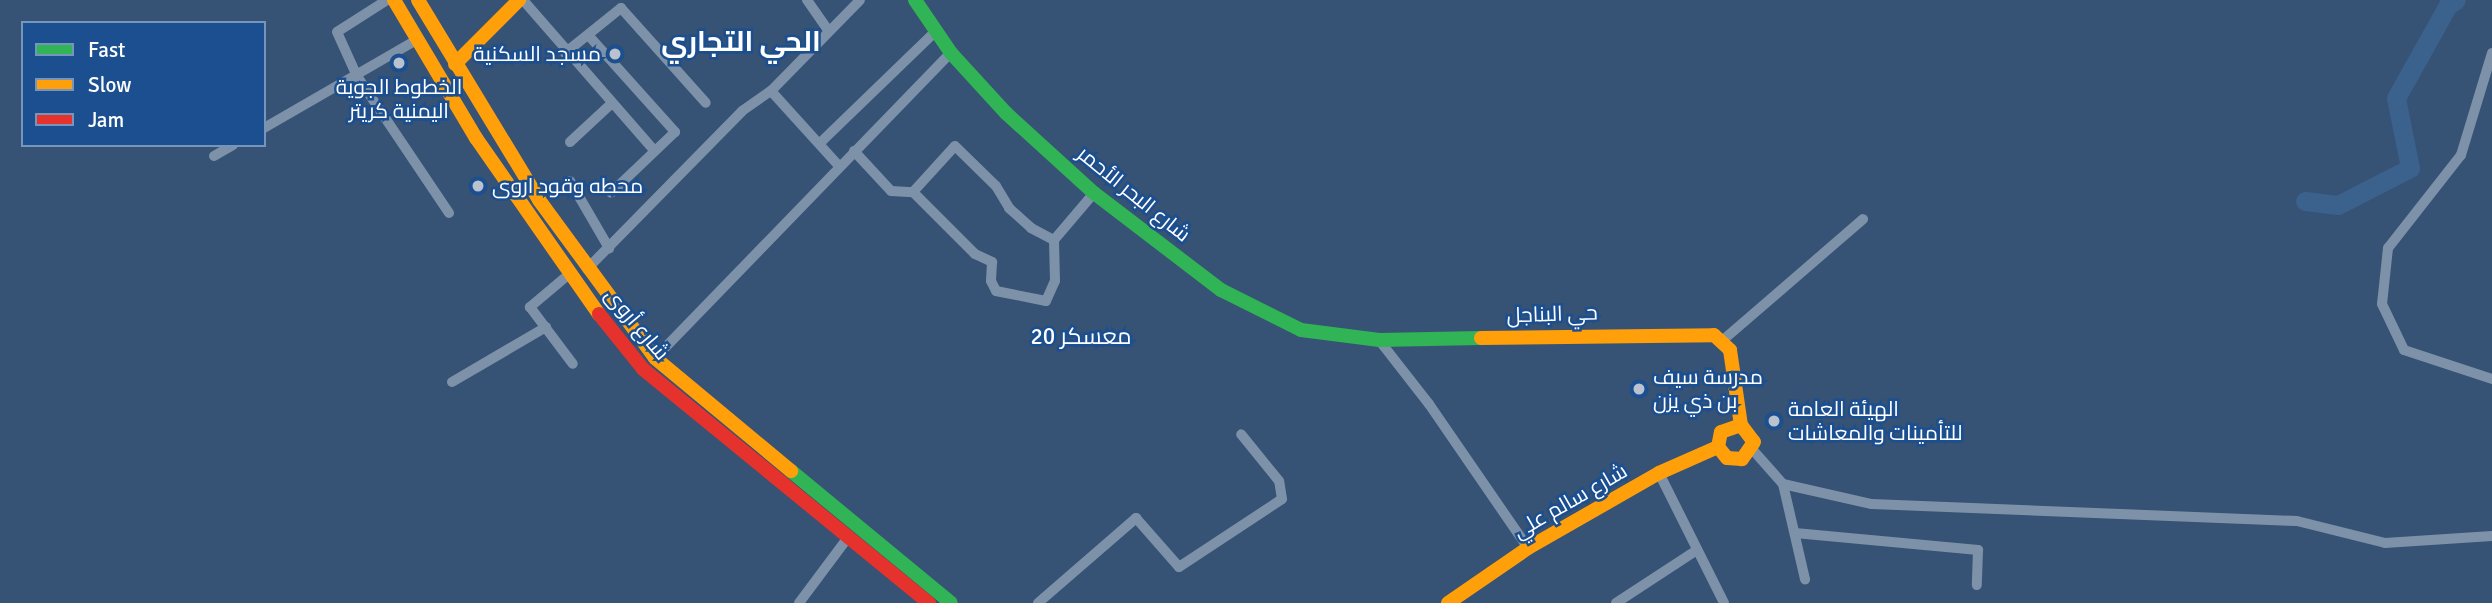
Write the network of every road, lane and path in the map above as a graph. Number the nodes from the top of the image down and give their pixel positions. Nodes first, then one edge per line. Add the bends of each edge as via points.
1 (387, 0) edge
2 (394, 0) edge
3 (418, 0) edge
4 (521, 0) edge
5 (807, 0) edge
6 (860, 0) edge
7 (915, 0) edge
8 (828, 30) junction
9 (936, 31) junction
10 (589, 36) junction
11 (418, 39) junction
12 (565, 53) junction
13 (951, 53) junction
14 (2492, 53) edge
15 (456, 64) junction
16 (356, 76) junction
17 (442, 78) junction
18 (771, 91) junction
19 (706, 103) dead end
20 (611, 104) junction
21 (266, 127) edge
22 (570, 142) dead end
23 (820, 143) junction
24 (230, 147) edge
25 (654, 150) junction
26 (854, 151) junction
27 (214, 156) dead end
28 (839, 166) junction
29 (570, 181) dead end
30 (913, 191) junction
31 (611, 193) dead end
32 (1094, 193) junction
33 (449, 213) dead end
34 (1863, 219) dead end
35 (1054, 240) junction
36 (609, 248) junction
37 (587, 269) junction
38 (568, 275) junction
39 (546, 327) junction
40 (1379, 340) junction
41 (1723, 340) junction
42 (655, 358) junction
43 (573, 364) dead end
44 (643, 369) junction
45 (2492, 379) edge
46 (452, 382) dead end
47 (1741, 425) junction
48 (1241, 434) dead end
49 (1718, 447) junction
50 (1752, 449) junction
51 (1660, 473) junction
52 (1783, 484) junction
53 (858, 523) junction
54 (1795, 533) junction
55 (849, 536) junction
56 (2492, 536) edge
57 (1528, 548) junction
58 (1697, 550) junction
59 (1805, 579) dead end
60 (1978, 585) dead end
61 (799, 603) edge
62 (929, 603) edge
63 (951, 603) edge
64 (1038, 603) edge
65 (1448, 603) edge
66 (1616, 603) edge
67 (1724, 603) edge

1 - 16 street via 337,32
2 - 11 main road, شارع أروى
3 - 15 main road, شارع أروى
4 - 12 street
4 - 15 main road
5 - 8 street
6 - 8 street
7 - 9 main road, شارع البحر الأحمر
8 - 18 street
9 - 13 main road, شارع البحر الأحمر
9 - 23 street
10 - 12 street
10 - 19 street via 621,8
10 - 25 street via 675,132
11 - 16 street
11 - 17 main road, شارع أروى
12 - 20 street
13 - 26 street
13 - 32 main road, شارع البحر الأحمر via 1006,113
14 - 45 street via 2461,155 2388,248 2382,304 2404,351
15 - 17 main road
15 - 37 main road, شارع أروى via 487,121
16 - 21 street
16 - 33 street
17 - 38 main road, شارع أروى via 476,138
18 - 23 street
18 - 36 street via 742,111
20 - 22 street
20 - 25 street
23 - 28 street
24 - 27 street
25 - 31 street
26 - 28 street
26 - 30 street via 891,191
28 - 42 street
29 - 36 street
30 - 35 street via 955,146 996,186 1009,208 1031,228
30 - 35 street via 975,254 992,262 991,281 996,291 1046,301 1055,281
32 - 35 street
32 - 40 main road, شارع البحر الأحمر via 1221,290 1301,330
34 - 41 street
36 - 37 street
37 - 42 main road, شارع أروى
38 - 39 street via 530,307
38 - 44 main road, شارع أروى
39 - 43 street
39 - 46 street
40 - 41 main road, حي البناجل via 1697,331
40 - 57 street
41 - 47 main road via 1735,371
42 - 44 main road
42 - 53 main road, شارع أروى
44 - 55 main road, شارع أروى
47 - 49 main road via 1721,432
47 - 50 main road via 1752,435
48 - 64 street via 1279,481 1282,499 1179,567 1136,517
49 - 50 main road via 1734,460
49 - 51 main road, شارع سالم علي
50 - 52 street
51 - 57 main road, شارع سالم علي
51 - 58 street
52 - 54 street
52 - 56 street via 1872,504 2297,521 2385,542
53 - 55 main road
53 - 63 main road, شارع أروى
54 - 59 street
54 - 60 street via 1978,550
55 - 61 street
55 - 62 main road, شارع أروى
57 - 65 main road, شارع سالم علي
58 - 66 street
58 - 67 street

